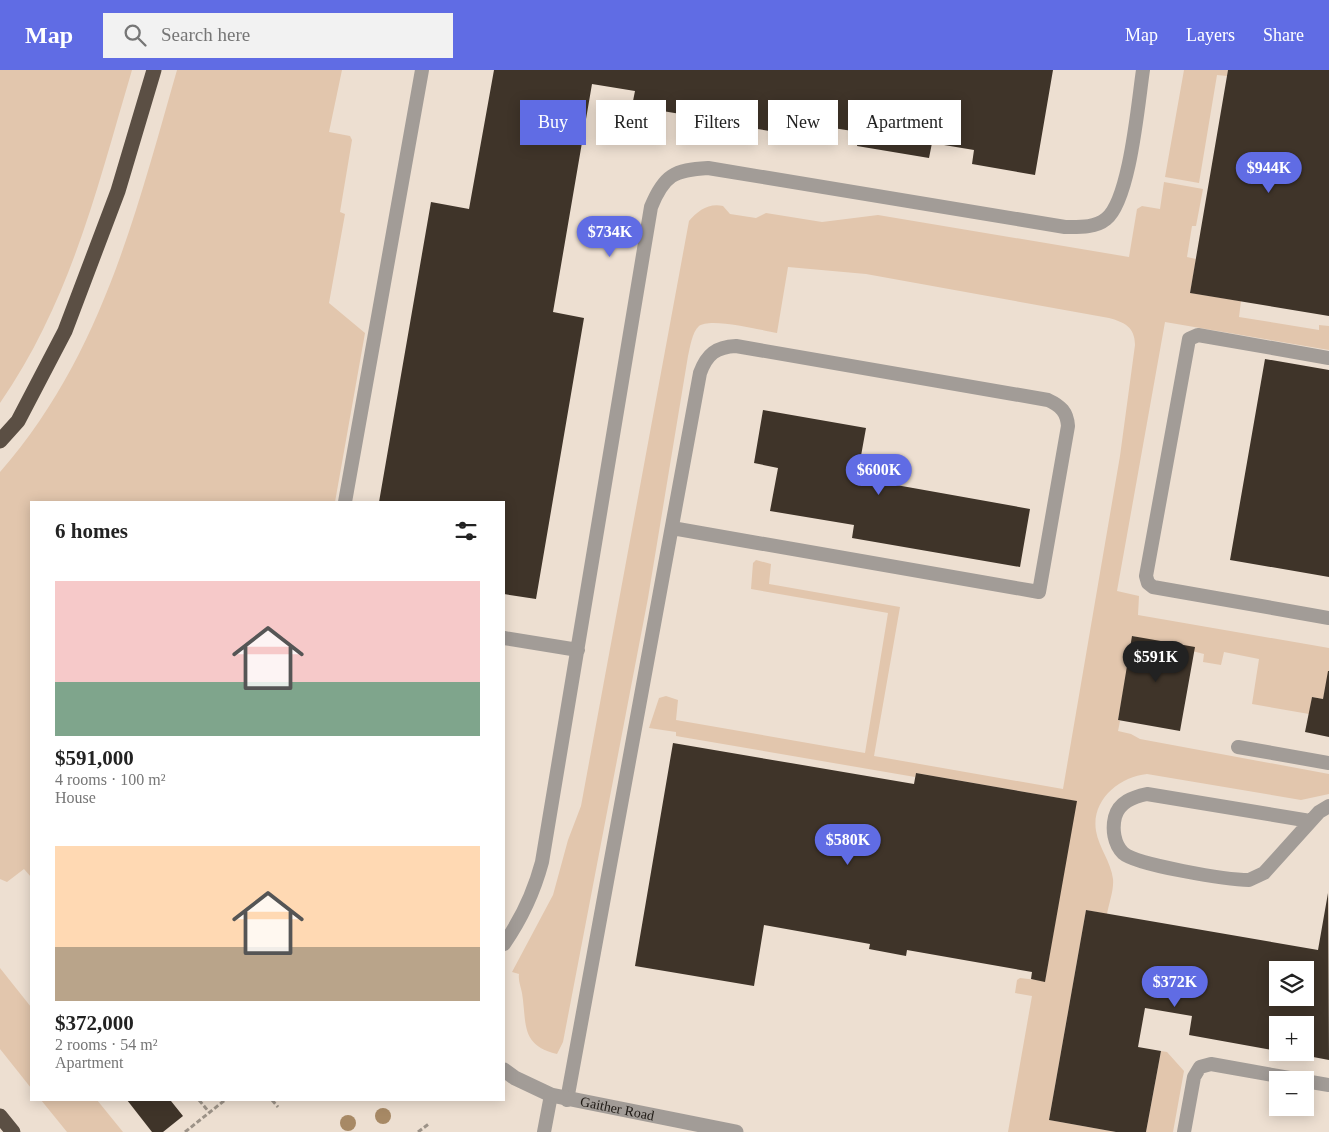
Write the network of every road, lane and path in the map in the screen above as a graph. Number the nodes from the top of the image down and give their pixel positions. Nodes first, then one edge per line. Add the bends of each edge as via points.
1 (154, 70) edge
2 (422, 70) edge
3 (1143, 70) edge
4 (1329, 358) edge
5 (0, 441) edge
6 (345, 501) edge
7 (672, 528) junction
8 (1329, 618) edge
9 (505, 638) edge
10 (578, 650) junction
11 (1238, 747) dead end
12 (1329, 763) edge
13 (1329, 806) edge
14 (1310, 821) junction
15 (505, 942) edge
16 (505, 1071) edge
17 (1269, 1074) edge
18 (1314, 1082) edge
19 (1329, 1085) edge
20 (551, 1096) junction
21 (567, 1100) junction
22 (200, 1101) edge
23 (224, 1101) edge
24 (273, 1101) edge
25 (278, 1107) dead end
26 (209, 1112) junction
27 (0, 1116) edge
28 (430, 1123) dead end
29 (13, 1132) edge
30 (185, 1132) edge
31 (418, 1132) edge
32 (544, 1132) edge
33 (736, 1132) edge
34 (1184, 1132) edge

1 - 5 highway via 118,191 65,331 18,421
2 - 6 lane
3 - 10 lane via 1124,185 1117,205 1106,219 1086,228 1065,228 708,168 688,169 671,175 659,189 651,207
4 - 8 lane via 1198,335 1189,339 1146,580 1153,587
7 - 7 lane via 700,373 712,352 723,347 736,346 1048,400 1063,409 1067,418 1039,592
7 - 21 lane
9 - 10 lane
10 - 15 lane via 542,862 523,914
11 - 12 lane
13 - 14 lane
14 - 14 lane via 1147,794 1122,805 1115,816 1114,829 1119,848 1135,860 1249,880 1264,874
16 - 20 street, Gaither Road
17 - 34 lane via 1211,1064 1200,1067 1194,1077
18 - 19 lane
20 - 21 street, Gaither Road
20 - 32 lane
21 - 33 street, Gaither Road
22 - 26 path
23 - 26 path
24 - 25 path
26 - 30 path
27 - 29 highway
28 - 31 path

